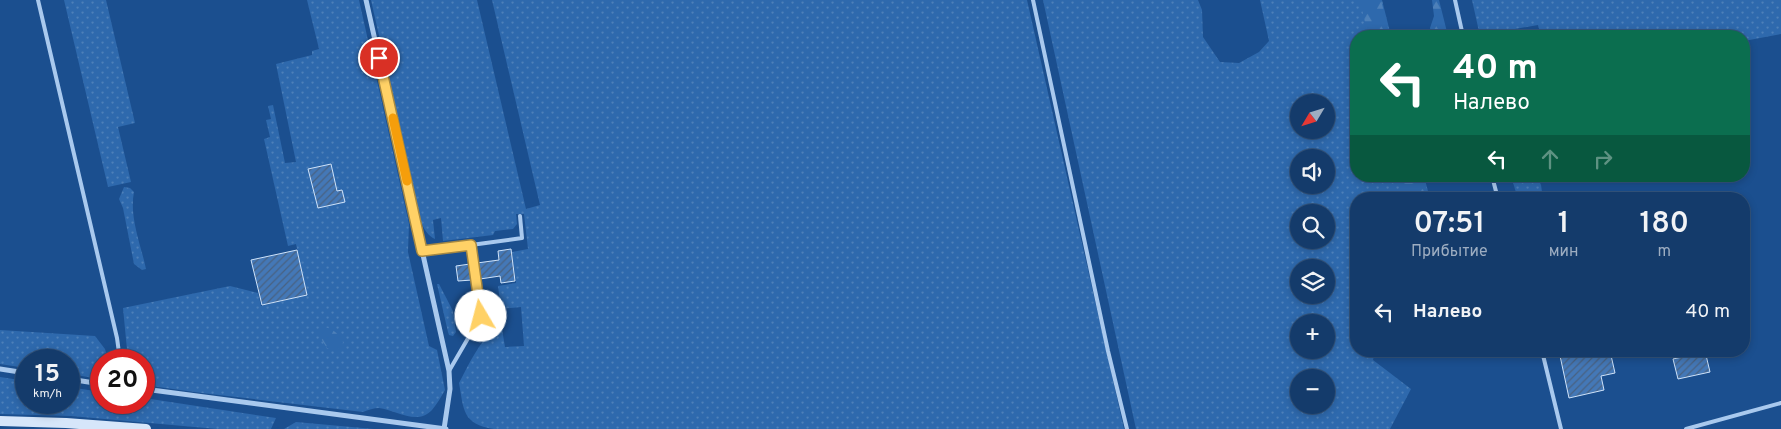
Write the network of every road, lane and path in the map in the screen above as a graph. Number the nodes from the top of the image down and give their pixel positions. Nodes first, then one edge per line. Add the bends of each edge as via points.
1 (38, 0) edge
2 (366, 0) edge
3 (1033, 0) edge
4 (1455, 0) edge
5 (1462, 30) edge
6 (520, 216) dead end
7 (471, 245) junction
8 (422, 251) junction
9 (118, 349) edge
10 (1543, 357) edge
11 (0, 369) edge
12 (15, 371) edge
13 (450, 371) junction
14 (155, 390) edge
15 (1781, 403) edge
16 (0, 421) edge
17 (146, 429) edge
18 (445, 429) edge
19 (1127, 429) edge
20 (1561, 429) edge
21 (1686, 429) edge

1 - 9 lane
2 - 8 street
3 - 19 lane
4 - 5 lane
6 - 7 lane via 522,238
7 - 8 lane
7 - 13 lane via 481,316
8 - 13 street
10 - 20 lane
11 - 12 street
13 - 18 street
14 - 18 street
15 - 21 lane
16 - 17 main road

